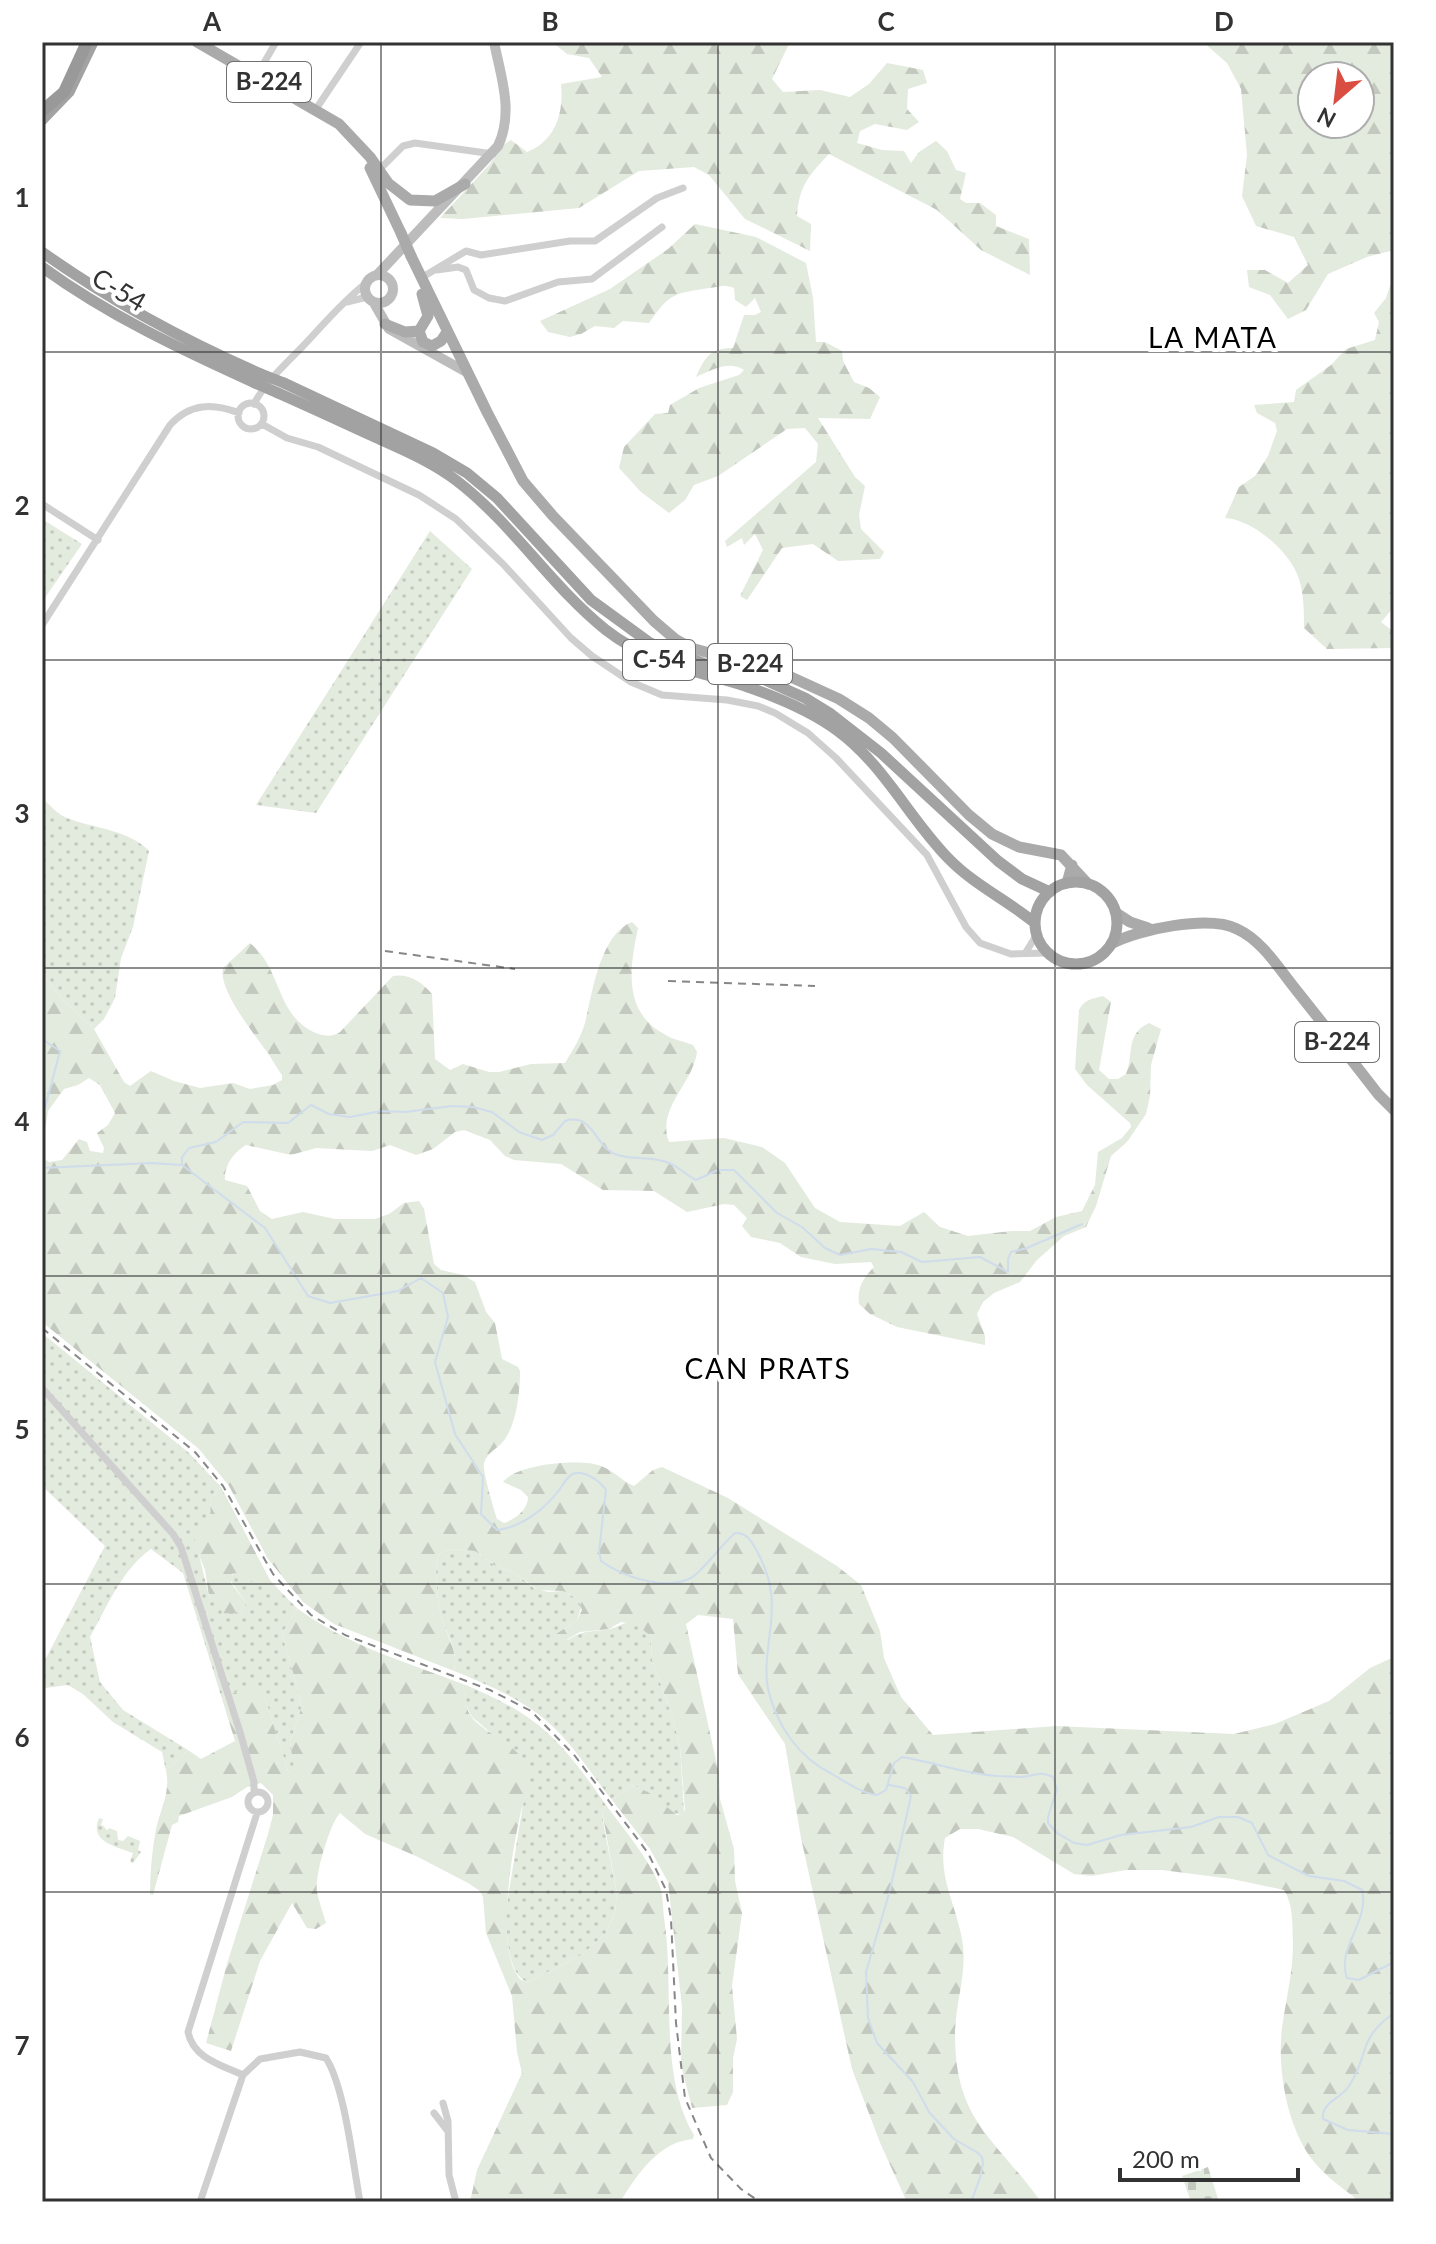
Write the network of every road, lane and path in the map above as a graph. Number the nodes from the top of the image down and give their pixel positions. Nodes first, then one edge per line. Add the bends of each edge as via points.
1 (90, 42) edge
2 (197, 42) edge
3 (276, 42) edge
4 (361, 42) edge
5 (494, 42) edge
6 (257, 75) junction
7 (316, 109) junction
8 (42, 111) edge
9 (42, 120) edge
10 (359, 146) junction
11 (493, 154) junction
12 (379, 170) junction
13 (465, 184) junction
14 (683, 188) dead end
15 (662, 227) dead end
16 (42, 252) edge
17 (42, 267) edge
18 (434, 270) junction
19 (383, 276) junction
20 (422, 280) junction
21 (365, 284) junction
22 (370, 300) junction
23 (387, 301) junction
24 (345, 303) junction
25 (384, 320) junction
26 (419, 331) junction
27 (447, 332) junction
28 (468, 373) junction
29 (258, 378) junction
30 (281, 388) junction
31 (254, 404) junction
32 (239, 413) junction
33 (262, 424) junction
34 (42, 504) edge
35 (98, 540) junction
36 (56, 604) junction
37 (42, 612) edge
38 (42, 625) edge
39 (1072, 865) junction
40 (1067, 883) junction
41 (1088, 884) junction
42 (1050, 892) junction
43 (1116, 913) junction
44 (1149, 928) junction
45 (1036, 929) junction
46 (1111, 944) junction
47 (1026, 952) junction
48 (1049, 953) junction
49 (1394, 1110) edge
50 (42, 1388) edge
51 (254, 1793) junction
52 (257, 1813) junction
53 (243, 2075) junction
54 (443, 2103) dead end
55 (434, 2113) dead end
56 (449, 2132) junction
57 (200, 2202) edge
58 (360, 2202) edge
59 (456, 2202) edge

1 - 8 highway via 64,92
1 - 9 highway via 73,85
2 - 6 main road, B-224
3 - 6 street
4 - 7 street
5 - 11 main road via 507,115
6 - 7 main road, B-224
7 - 10 main road, B-224
10 - 12 main road
10 - 20 main road, B-224, bridge
11 - 12 street via 415,143 403,146
11 - 13 main road
12 - 13 main road via 399,193 416,202 435,201
13 - 19 main road via 392,259
14 - 18 street via 657,198 595,241 481,255 466,251
15 - 18 street via 592,279 558,282 505,301 474,290 466,270
16 - 29 highway, C-54 via 121,305
17 - 29 highway, C-54 / C-54 via 182,350
18 - 20 street
19 - 21 main road
19 - 23 main road via 393,290
20 - 26 main road via 428,316
20 - 27 main road, B-224
21 - 22 main road
21 - 24 street
22 - 23 main road
22 - 24 street
22 - 25 main road
23 - 25 main road
24 - 31 street
25 - 26 main road via 405,332
25 - 28 main road via 395,334
26 - 27 main road via 423,342 432,346
27 - 28 main road, B-224
28 - 39 main road, B-224 via 536,498 675,639 780,672 839,699 893,738 992,834 1019,847 1061,855
29 - 30 highway, C-54 / C-54, bridge
30 - 42 highway, C-54 / C-54 via 409,441 467,473 497,498 591,600 650,643 765,680 831,714 998,861
30 - 45 highway, C-54 / C-54 via 455,479 504,522 572,599 641,653 775,697 838,731 878,768 949,859
31 - 32 street
31 - 33 street via 263,412
32 - 33 street via 246,428
32 - 35 street via 204,405 177,417
33 - 47 street via 419,495 456,519 571,638 631,682 662,695 758,706 791,721 836,758 927,855 980,943 1011,954
34 - 35 street
35 - 36 street
36 - 37 street
36 - 38 street
39 - 40 main road
39 - 41 main road, B-224
40 - 41 highway
40 - 42 highway
41 - 43 highway, B-224 via 1106,895
42 - 45 highway via 1042,901
43 - 44 main road, B-224
43 - 46 highway
44 - 46 main road, B-224
44 - 49 main road, B-224 via 1224,925 1243,932 1260,945
45 - 47 street
45 - 48 highway
46 - 48 highway, B-224 via 1094,960 1082,963
47 - 48 street
50 - 51 street via 178,1541 240,1732
51 - 52 street via 247,1804
51 - 52 street via 264,1794 268,1803
52 - 53 street via 188,2032 207,2059
53 - 57 street
53 - 58 street via 260,2059 300,2052 326,2058 339,2089
54 - 56 street
55 - 56 street
56 - 59 street via 449,2175

